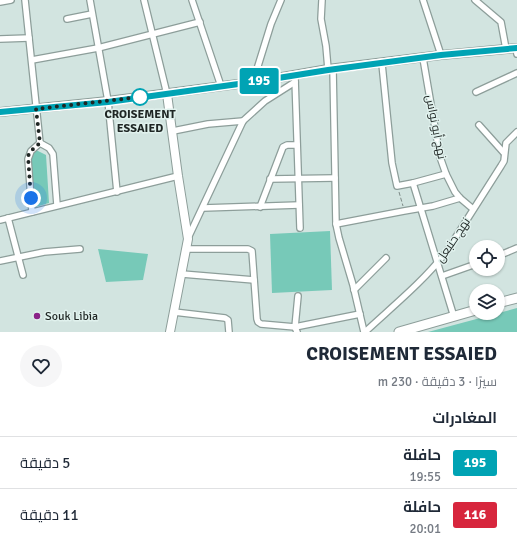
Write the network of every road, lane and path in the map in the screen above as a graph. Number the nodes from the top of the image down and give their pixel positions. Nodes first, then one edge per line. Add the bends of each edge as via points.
1 (11, 0) edge
2 (25, 0) edge
3 (90, 0) edge
4 (144, 0) edge
5 (192, 0) edge
6 (281, 0) edge
7 (322, 0) edge
8 (423, 0) edge
9 (475, 0) edge
10 (0, 2) edge
11 (92, 14) junction
12 (67, 19) dead end
13 (200, 22) junction
14 (153, 34) junction
15 (29, 38) junction
16 (0, 39) edge
17 (98, 48) junction
18 (506, 49) junction
19 (517, 50) edge
20 (441, 55) junction
21 (423, 58) junction
22 (32, 60) junction
23 (382, 64) junction
24 (330, 69) junction
25 (517, 73) edge
26 (295, 78) junction
27 (253, 82) junction
28 (221, 86) junction
29 (476, 92) dead end
30 (167, 94) junction
31 (108, 102) junction
32 (36, 109) junction
33 (0, 112) edge
34 (243, 122) junction
35 (479, 125) dead end
36 (172, 131) junction
37 (517, 132) edge
38 (40, 143) junction
39 (297, 146) junction
40 (504, 153) junction
41 (446, 174) junction
42 (178, 176) junction
43 (298, 178) junction
44 (335, 178) junction
45 (270, 179) junction
46 (413, 183) junction
47 (397, 186) junction
48 (117, 192) junction
49 (460, 198) junction
50 (57, 205) junction
51 (299, 205) junction
52 (260, 207) junction
53 (203, 208) junction
54 (421, 208) junction
55 (473, 210) junction
56 (404, 211) junction
57 (32, 212) junction
58 (8, 218) junction
59 (0, 220) edge
60 (336, 224) junction
61 (300, 228) dead end
62 (188, 239) junction
63 (517, 248) edge
64 (80, 249) dead end
65 (187, 249) junction
66 (505, 253) edge
67 (19, 257) junction
68 (386, 258) dead end
69 (0, 261) edge
70 (438, 262) junction
71 (469, 266) edge
72 (182, 274) junction
73 (23, 275) dead end
74 (442, 276) junction
75 (254, 280) junction
76 (354, 290) junction
77 (298, 296) dead end
78 (517, 298) edge
79 (505, 301) edge
80 (174, 312) junction
81 (469, 312) edge
82 (360, 314) junction
83 (454, 317) junction
84 (296, 329) edge
85 (170, 332) edge
86 (229, 332) edge
87 (364, 332) edge
88 (399, 332) edge

1 - 10 street
2 - 15 street
3 - 11 street
4 - 14 street
5 - 13 street
6 - 27 street
7 - 24 street via 321,19
8 - 20 street
9 - 18 street via 501,22
11 - 12 street
11 - 17 street
13 - 14 street
13 - 28 street
14 - 17 street
14 - 30 street
15 - 16 street
15 - 22 street
17 - 22 street
17 - 31 street
18 - 19 main road
18 - 20 main road
20 - 21 main road
21 - 23 main road
21 - 41 street, نهج أبو نواس via 437,144
22 - 32 street
23 - 24 main road
23 - 47 street via 392,163
24 - 26 main road
24 - 44 street
25 - 29 street
26 - 27 main road
26 - 34 street
26 - 39 street
27 - 28 main road
28 - 30 main road
30 - 31 main road
30 - 36 main road
31 - 32 main road
31 - 48 street
32 - 33 main road
32 - 38 street
34 - 36 street via 208,124
34 - 53 street
35 - 40 street
36 - 42 main road
37 - 40 street, نهج حنبعل via 506,143
38 - 50 street via 53,154
38 - 57 street via 31,151 28,159
39 - 43 street
39 - 45 street via 283,147
40 - 55 street, نهج حنبعل via 504,161
41 - 46 street
41 - 49 street, نهج أبو نواس
42 - 48 street
42 - 62 main road
43 - 44 street
43 - 45 street
43 - 51 street
44 - 60 street
45 - 52 street
46 - 47 street
46 - 54 street
47 - 56 path
48 - 50 street
49 - 54 street
49 - 55 street, نهج أبو نواس
50 - 57 street
51 - 52 street
51 - 61 street
52 - 53 street
53 - 62 street
54 - 56 street
54 - 70 street
55 - 70 street, نهج حنبعل
56 - 60 street
57 - 58 street
58 - 59 street
58 - 67 street
60 - 76 street
62 - 65 main road
63 - 66 street
64 - 67 street
65 - 72 main road
65 - 75 street via 250,249 253,255
67 - 69 street
67 - 73 street
68 - 76 street
70 - 74 street
70 - 87 street, نهج حنبعل
71 - 74 street
72 - 75 street
72 - 80 main road
74 - 83 street
75 - 84 street via 258,322
76 - 82 street
77 - 84 street
78 - 79 main road
80 - 85 main road
80 - 86 street via 225,318 229,323
81 - 83 main road
82 - 84 street
82 - 87 street
83 - 88 main road

